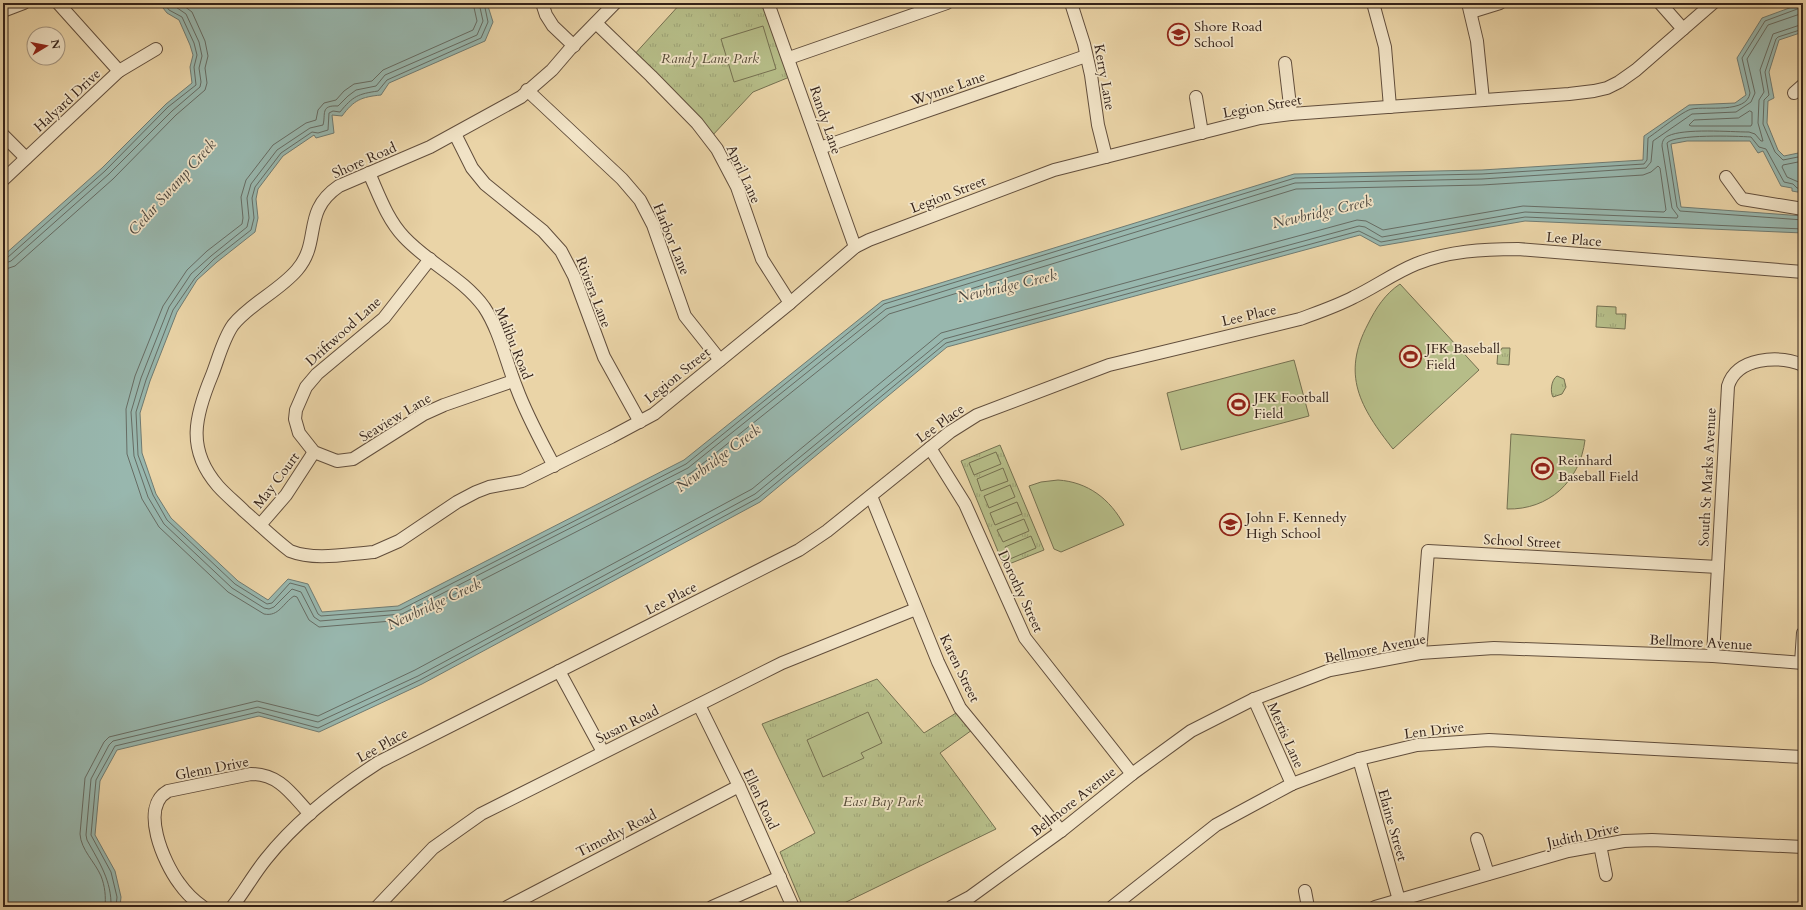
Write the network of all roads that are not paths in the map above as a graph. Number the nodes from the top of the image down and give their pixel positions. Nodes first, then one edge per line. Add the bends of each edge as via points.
1 (24, 3) edge
2 (58, 3) edge
3 (542, 3) edge
4 (615, 3) edge
5 (768, 3) edge
6 (948, 3) edge
7 (1071, 3) edge
8 (1374, 3) edge
9 (1500, 3) edge
10 (1660, 3) edge
11 (1714, 3) edge
12 (1470, 8) edge
13 (3, 11) edge
14 (596, 23) junction
15 (1683, 29) junction
16 (574, 46) junction
17 (156, 50) dead end
18 (1086, 56) junction
19 (789, 58) junction
20 (1285, 63) dead end
21 (119, 71) junction
22 (527, 90) junction
23 (1196, 97) dead end
24 (1482, 100) junction
25 (1390, 106) junction
26 (1291, 114) junction
27 (1202, 133) junction
28 (3, 134) edge
29 (455, 134) junction
30 (820, 148) junction
31 (1106, 157) junction
32 (26, 158) junction
33 (369, 173) junction
34 (1726, 177) dead end
35 (3, 180) edge
36 (1803, 208) edge
37 (856, 247) junction
38 (430, 259) junction
39 (1803, 272) edge
40 (790, 303) junction
41 (720, 360) junction
42 (1803, 365) edge
43 (513, 381) junction
44 (640, 422) junction
45 (930, 448) junction
46 (314, 452) junction
47 (554, 466) junction
48 (870, 496) junction
49 (260, 525) junction
50 (1718, 567) junction
51 (916, 609) junction
52 (1803, 633) edge
53 (1420, 653) junction
54 (1713, 656) junction
55 (1802, 663) edge
56 (559, 671) junction
57 (1254, 699) junction
58 (699, 705) junction
59 (603, 752) junction
60 (1803, 757) edge
61 (1359, 759) junction
62 (1132, 774) junction
63 (1292, 784) junction
64 (739, 786) junction
65 (310, 814) junction
66 (1061, 831) junction
67 (1477, 839) dead end
68 (1600, 845) junction
69 (1803, 847) edge
70 (1488, 874) junction
71 (1606, 875) dead end
72 (780, 877) junction
73 (1305, 891) dead end
74 (1399, 900) junction
75 (235, 906) edge
76 (203, 907) edge
77 (377, 907) edge
78 (507, 907) edge
79 (712, 907) edge
80 (793, 907) edge
81 (951, 907) edge
82 (1112, 907) edge
83 (1308, 907) edge
84 (1375, 907) edge

1 - 13 street
2 - 21 street
3 - 16 street via 553,26
4 - 14 street, Shore Road
5 - 19 street, Randy Lane
6 - 19 street
7 - 18 street, Kerry Lane
8 - 25 street via 1385,47
9 - 12 street
10 - 15 street
11 - 15 street, Legion Street
12 - 24 street via 1477,41
14 - 16 street, Shore Road
14 - 40 street, April Lane via 697,123 717,149 737,187 762,258
15 - 24 street, Legion Street via 1636,70 1607,88 1569,94
16 - 22 street, Shore Road via 552,70
17 - 21 street, Halyard Drive
18 - 30 street, Wynne Lane
18 - 31 street, Kerry Lane
19 - 30 street, Randy Lane
20 - 26 street
21 - 32 street, Halyard Drive
22 - 29 street, Shore Road via 505,107
22 - 41 street, Harbor Lane via 622,178 640,200 653,224 685,316
23 - 27 street
24 - 25 street, Legion Street
25 - 26 street, Legion Street
26 - 27 street, Legion Street via 1260,118
27 - 31 street, Legion Street
28 - 32 street
29 - 33 street, Shore Road
29 - 44 street, Riviera Lane via 472,168 485,184 543,231 561,251 574,276 604,357
30 - 37 street, Randy Lane
31 - 37 street, Legion Street via 1054,170 895,229
32 - 35 street, Halyard Drive
33 - 38 street, Malibu Road via 395,227
33 - 49 street, Shore Road via 339,186 323,200 317,210 303,262 233,326 201,401 196,433 204,465 219,487
34 - 36 street via 1742,199
37 - 40 street, Legion Street
38 - 43 street, Malibu Road via 464,286 484,308 494,325
38 - 46 street, Driftwood Lane via 384,318 317,374 306,387 298,402 296,419 299,433
39 - 45 street, Lee Place via 1518,249 1482,249 1453,254 1395,273 1349,300 1300,319 1116,363 1021,397 964,422
40 - 41 street, Legion Street
41 - 44 street, Legion Street via 654,414
42 - 50 street, South St Marks Avenue via 1782,360 1752,362 1733,374 1730,379 1726,396
43 - 46 street, Seaview Lane via 424,414 353,459 337,461
43 - 47 street, Malibu Road
44 - 47 street, Legion Street
45 - 48 street, Lee Place
45 - 62 street, Dorothy Street via 965,504 1025,638
46 - 49 street, May Court via 286,495
47 - 49 street, Legion Street via 522,481 476,492 399,541 374,552 300,555 283,546
48 - 51 street, Karen Street
48 - 56 street, Lee Place via 799,550
50 - 53 street, School Street via 1428,551
50 - 54 street, South St Marks Avenue
51 - 58 street, Susan Road via 782,663
51 - 66 street, Karen Street via 960,708
52 - 55 street
53 - 54 street, Bellmore Avenue via 1494,648
53 - 57 street, Bellmore Avenue via 1330,670
54 - 55 street, Bellmore Avenue
56 - 59 street
56 - 65 street, Lee Place via 379,762 330,796
57 - 62 street, Bellmore Avenue via 1192,731
57 - 63 street, Mertis Lane
58 - 59 street, Susan Road
58 - 64 street, Ellen Road
59 - 77 street, Susan Road via 481,814 433,848
60 - 61 street, Len Drive via 1489,740 1417,745
61 - 63 street, Len Drive
61 - 74 street, Elaine Street
62 - 66 street, Bellmore Avenue
63 - 82 street, Len Drive via 1216,825
64 - 72 street, Ellen Road
64 - 78 street, Timothy Road
65 - 75 street, Lee Place via 266,859
65 - 76 street, Glenn Drive via 278,781 263,774 251,774 163,794 154,811 156,830 164,854 178,882 189,896
66 - 81 street, Bellmore Avenue via 970,897
67 - 70 street
68 - 69 street, Judith Drive via 1652,840
68 - 70 street, Judith Drive via 1568,851
68 - 71 street
70 - 74 street, Judith Drive
72 - 79 street
72 - 80 street, Ellen Road
73 - 83 street
74 - 84 street, Judith Drive

